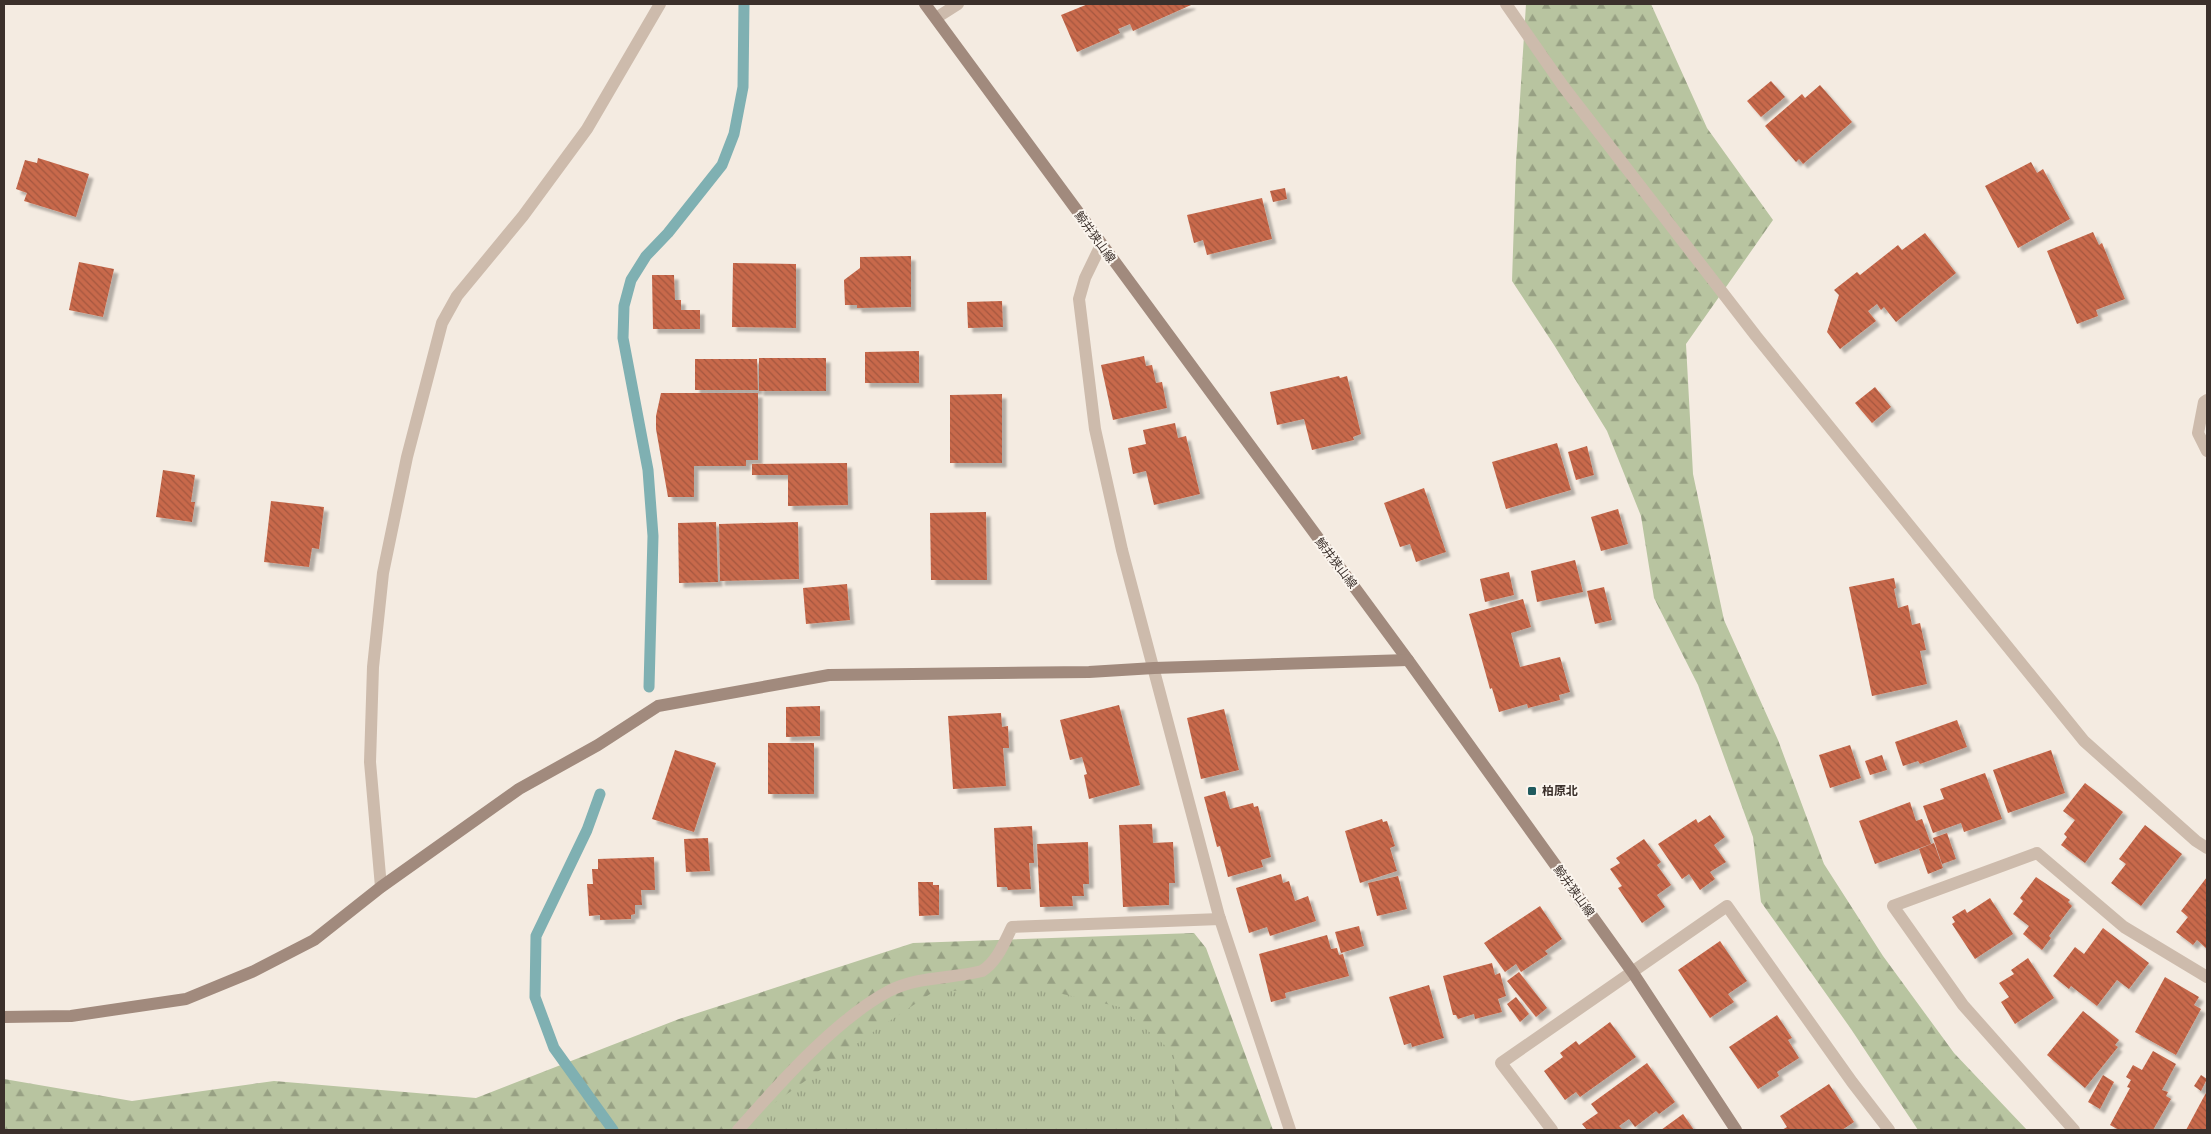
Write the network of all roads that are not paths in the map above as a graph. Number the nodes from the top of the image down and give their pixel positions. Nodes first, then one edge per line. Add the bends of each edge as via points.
1 (660, 4) edge
2 (925, 4) edge
3 (958, 4) edge
4 (1506, 4) edge
5 (936, 18) junction
6 (1101, 245) junction
7 (2207, 400) edge
8 (2207, 451) edge
9 (1408, 660) junction
10 (1154, 668) junction
11 (2207, 848) edge
12 (381, 887) junction
13 (1220, 919) junction
14 (1633, 973) junction
15 (2207, 977) edge
16 (4, 1017) edge
17 (738, 1130) edge
18 (1290, 1130) edge
19 (1552, 1130) edge
20 (1736, 1130) edge
21 (1889, 1130) edge
22 (2074, 1130) edge

1 - 12 street via 587,129 523,216 457,296 442,323 407,457 383,573 373,667 370,762
2 - 5 street, 鯨井狭山線
3 - 5 street
4 - 11 street via 1563,86 1756,336 2084,741
5 - 6 street, 鯨井狭山線
6 - 9 street, 鯨井狭山線
6 - 10 street via 1079,299 1095,429 1122,550
7 - 8 street via 2198,433
9 - 10 street
9 - 14 street, 鯨井狭山線
10 - 12 street via 1089,672 829,675 658,706 598,745 519,789
10 - 13 street
12 - 16 street via 314,940 254,971 186,999 71,1016
13 - 17 street via 1012,927 1001,949 982,971 926,978 890,990 858,1012 778,1085
13 - 18 street
14 - 19 street via 1501,1063
14 - 20 street, 鯨井狭山線
14 - 21 street via 1727,906
15 - 22 street via 2124,927 2037,853 1893,906 1963,1005

